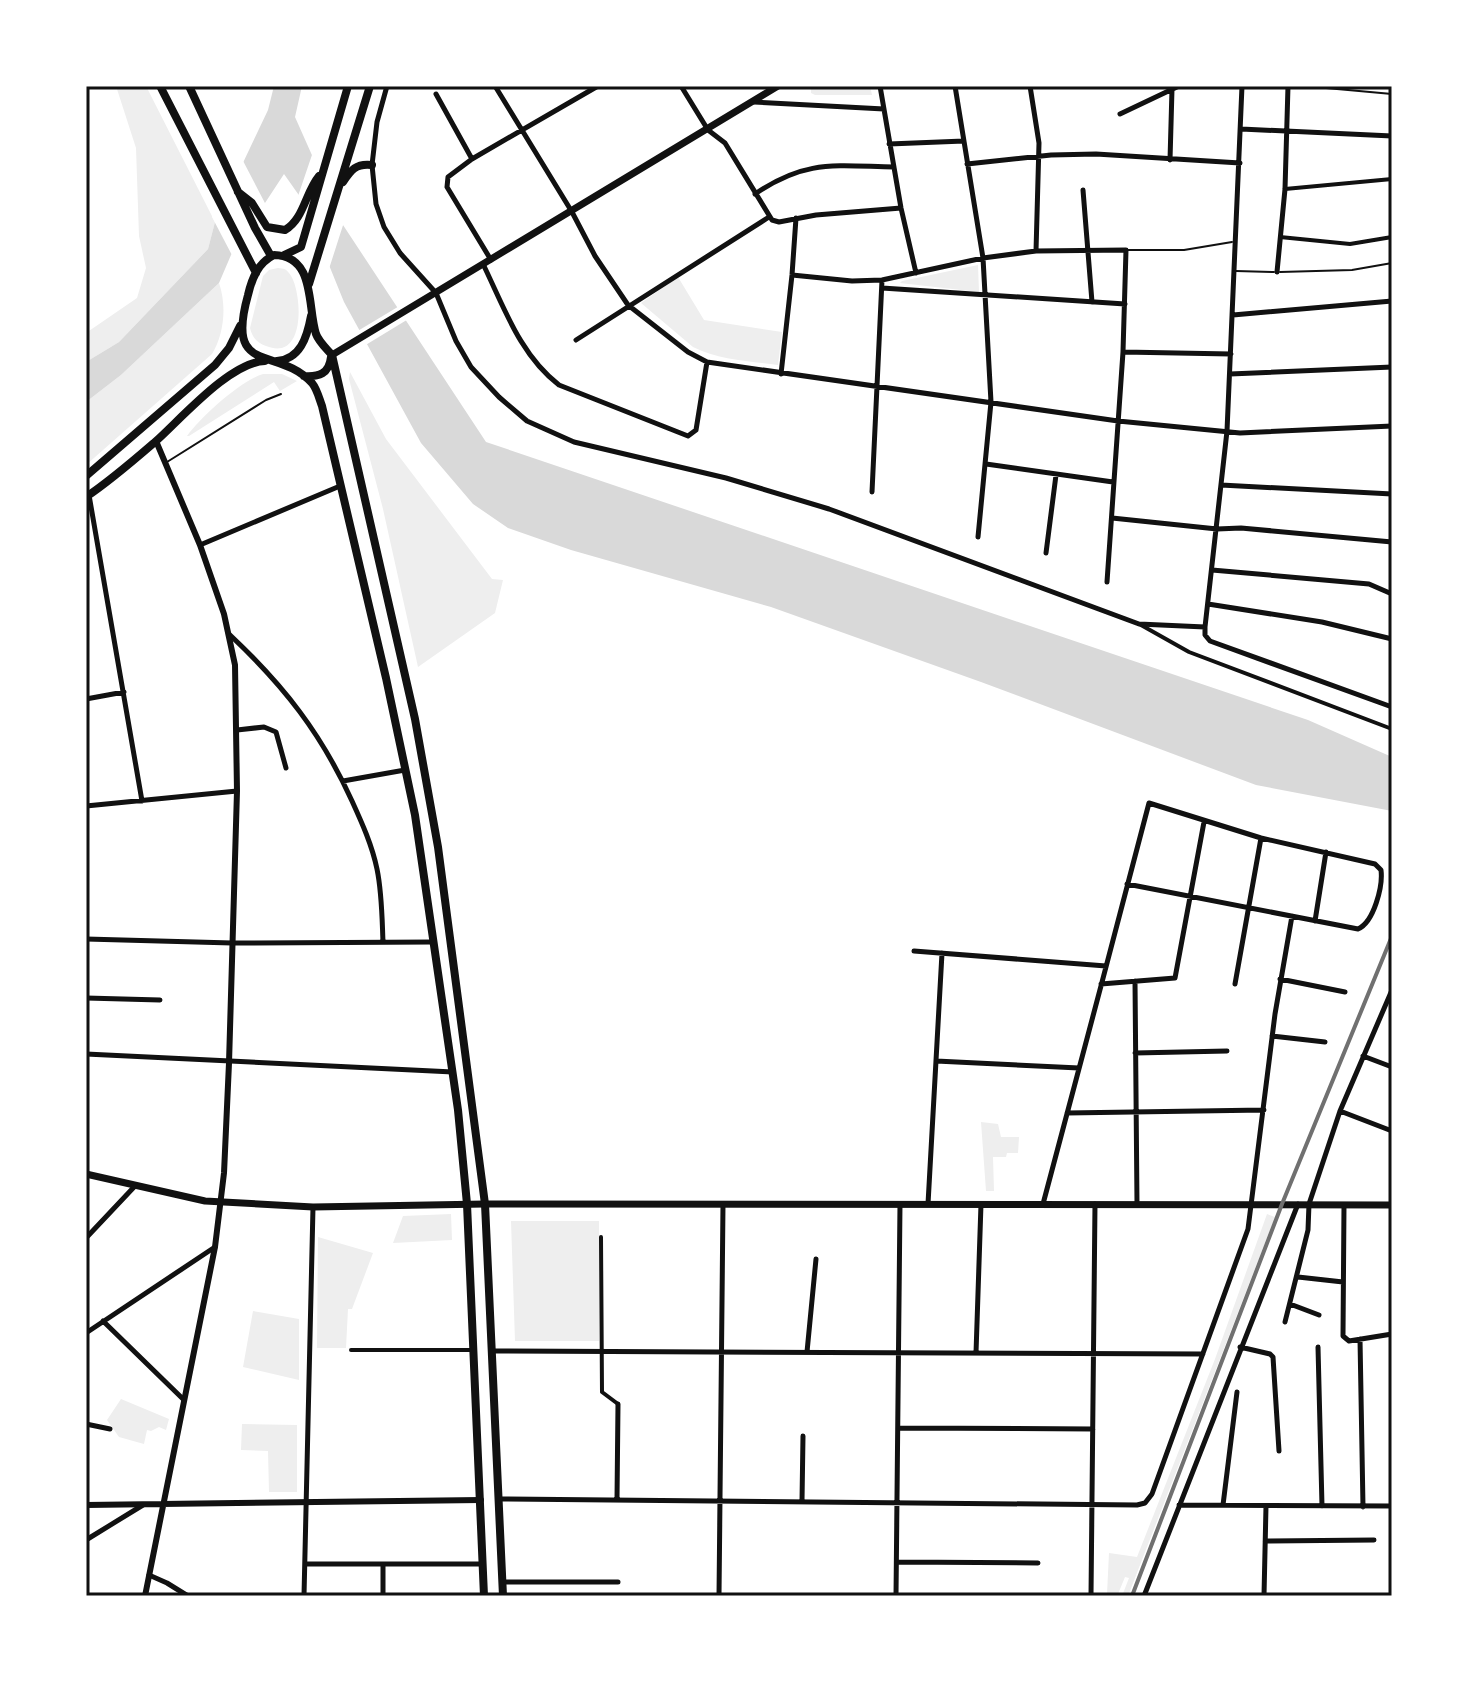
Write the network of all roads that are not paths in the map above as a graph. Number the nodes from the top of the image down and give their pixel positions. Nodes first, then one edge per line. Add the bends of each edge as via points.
1 (160, 86) edge
2 (189, 86) edge
3 (348, 86) edge
4 (370, 86) edge
5 (387, 86) edge
6 (495, 86) edge
7 (598, 86) edge
8 (681, 86) edge
9 (778, 86) edge
10 (880, 86) edge
11 (955, 86) edge
12 (1030, 86) edge
13 (1242, 86) edge
14 (1288, 86) edge
15 (1304, 86) edge
16 (1176, 88) edge
17 (436, 94) dead end
18 (1392, 94) edge
19 (754, 102) junction
20 (884, 109) junction
21 (1120, 114) dead end
22 (1241, 129) junction
23 (520, 130) junction
24 (708, 130) junction
25 (1286, 131) junction
26 (1392, 136) edge
27 (965, 141) junction
28 (889, 144) junction
29 (1037, 157) junction
30 (472, 159) junction
31 (1170, 160) junction
32 (1240, 163) junction
33 (967, 164) junction
34 (372, 165) junction
35 (894, 167) junction
36 (322, 173) junction
37 (345, 174) junction
38 (1392, 179) edge
39 (1285, 189) junction
40 (1083, 190) dead end
41 (238, 192) junction
42 (755, 194) junction
43 (901, 208) junction
44 (572, 212) junction
45 (769, 217) junction
46 (796, 218) junction
47 (1280, 237) junction
48 (1392, 237) edge
49 (1236, 241) junction
50 (1086, 249) junction
51 (1126, 250) junction
52 (1036, 251) junction
53 (271, 256) junction
54 (283, 256) junction
55 (983, 258) junction
56 (487, 262) junction
57 (1392, 263) edge
58 (1235, 271) junction
59 (1277, 272) junction
60 (256, 273) junction
61 (916, 273) junction
62 (792, 275) junction
63 (882, 280) junction
64 (308, 286) junction
65 (882, 288) junction
66 (435, 294) junction
67 (984, 297) junction
68 (1392, 301) edge
69 (1092, 302) junction
70 (1125, 304) junction
71 (628, 305) junction
72 (312, 312) junction
73 (1233, 315) junction
74 (242, 321) junction
75 (576, 340) dead end
76 (1123, 352) junction
77 (1231, 354) junction
78 (332, 355) junction
79 (268, 361) junction
80 (707, 362) junction
81 (1392, 367) edge
82 (781, 374) junction
83 (1230, 374) junction
84 (304, 376) junction
85 (879, 387) junction
86 (281, 394) dead end
87 (991, 402) junction
88 (1118, 421) junction
89 (1392, 426) edge
90 (1227, 431) junction
91 (156, 441) junction
92 (166, 463) junction
93 (986, 464) junction
94 (1056, 475) junction
95 (86, 476) edge
96 (1113, 482) junction
97 (1221, 485) junction
98 (340, 486) junction
99 (872, 492) dead end
100 (1392, 494) edge
101 (87, 496) edge
102 (1112, 518) junction
103 (1217, 529) junction
104 (978, 537) dead end
105 (1392, 542) edge
106 (200, 545) junction
107 (1046, 553) dead end
108 (1212, 570) junction
109 (1107, 582) dead end
110 (1392, 594) edge
111 (1208, 604) junction
112 (1139, 624) junction
113 (1205, 627) junction
114 (230, 635) junction
115 (1392, 639) edge
116 (124, 692) junction
117 (86, 699) edge
118 (1392, 707) edge
119 (1392, 729) edge
120 (237, 730) junction
121 (286, 768) dead end
122 (406, 770) junction
123 (343, 781) junction
124 (237, 791) junction
125 (142, 801) junction
126 (86, 806) edge
127 (1204, 822) junction
128 (1261, 838) junction
129 (1326, 852) junction
130 (1127, 884) junction
131 (1191, 896) junction
132 (1249, 908) junction
133 (1292, 916) junction
134 (1315, 921) junction
135 (86, 939) edge
136 (383, 942) junction
137 (434, 942) junction
138 (232, 943) junction
139 (914, 951) dead end
140 (942, 953) junction
141 (1106, 966) junction
142 (1280, 979) junction
143 (1135, 981) junction
144 (1101, 984) junction
145 (1235, 984) dead end
146 (1392, 990) edge
147 (1345, 992) dead end
148 (86, 998) edge
149 (1390, 999) edge
150 (160, 1000) dead end
151 (1272, 1036) junction
152 (1325, 1042) dead end
153 (1227, 1051) dead end
154 (1135, 1053) junction
155 (86, 1054) edge
156 (1363, 1056) junction
157 (936, 1061) junction
158 (229, 1063) junction
159 (1392, 1067) edge
160 (1079, 1068) junction
161 (453, 1073) junction
162 (1264, 1110) junction
163 (1136, 1111) junction
164 (1340, 1111) junction
165 (1067, 1113) junction
166 (1392, 1131) edge
167 (86, 1174) edge
168 (136, 1185) junction
169 (221, 1202) junction
170 (467, 1204) junction
171 (485, 1204) junction
172 (723, 1204) junction
173 (900, 1204) junction
174 (928, 1204) junction
175 (981, 1204) junction
176 (1043, 1204) junction
177 (1095, 1204) junction
178 (1137, 1204) junction
179 (1252, 1204) junction
180 (1298, 1204) junction
181 (1309, 1204) junction
182 (1344, 1205) junction
183 (1392, 1205) edge
184 (313, 1207) junction
185 (601, 1237) dead end
186 (86, 1238) edge
187 (215, 1247) junction
188 (816, 1259) dead end
189 (1298, 1277) junction
190 (1343, 1282) junction
191 (1290, 1304) junction
192 (1319, 1315) dead end
193 (103, 1321) junction
194 (1285, 1322) dead end
195 (86, 1333) edge
196 (1392, 1335) edge
197 (1360, 1339) junction
198 (1240, 1347) junction
199 (1318, 1347) dead end
200 (351, 1350) dead end
201 (473, 1350) junction
202 (493, 1351) junction
203 (721, 1351) junction
204 (601, 1352) junction
205 (807, 1352) junction
206 (899, 1353) junction
207 (976, 1353) junction
208 (1093, 1354) junction
209 (1203, 1354) junction
210 (1237, 1392) dead end
211 (183, 1399) junction
212 (618, 1404) joint
213 (86, 1424) edge
214 (898, 1428) junction
215 (110, 1429) dead end
216 (1093, 1429) junction
217 (803, 1436) dead end
218 (1279, 1451) dead end
219 (499, 1499) junction
220 (617, 1499) junction
221 (307, 1500) junction
222 (481, 1500) junction
223 (719, 1500) junction
224 (802, 1501) junction
225 (897, 1502) junction
226 (1093, 1503) junction
227 (143, 1504) junction
228 (162, 1504) junction
229 (86, 1505) edge
230 (1179, 1505) junction
231 (1223, 1505) junction
232 (1266, 1506) junction
233 (1322, 1506) junction
234 (1392, 1506) edge
235 (1363, 1507) junction
236 (86, 1540) edge
237 (1374, 1540) dead end
238 (1265, 1541) junction
239 (897, 1562) junction
240 (1038, 1563) dead end
241 (305, 1564) junction
242 (383, 1564) junction
243 (483, 1564) junction
244 (149, 1575) junction
245 (502, 1582) junction
246 (618, 1582) dead end
247 (145, 1596) edge
248 (188, 1596) edge
249 (304, 1596) edge
250 (383, 1596) edge
251 (484, 1596) edge
252 (503, 1596) edge
253 (719, 1596) edge
254 (896, 1596) edge
255 (1091, 1596) edge
256 (1144, 1596) edge
257 (1264, 1596) edge

1 - 60 main road
2 - 41 main road
3 - 36 main road
4 - 37 main road
5 - 34 street
6 - 23 street
7 - 23 street
8 - 24 street
9 - 19 main road
10 - 20 street
11 - 27 street
12 - 29 street
13 - 22 street
14 - 25 street
15 - 18 lane
16 - 21 street
16 - 31 street
17 - 30 street
19 - 20 street
19 - 24 main road
20 - 28 street
22 - 25 street
22 - 32 street
23 - 30 street
23 - 44 street
24 - 42 street via 725,143
24 - 44 main road
25 - 26 street
25 - 39 street
27 - 28 street
27 - 33 street
28 - 35 street
29 - 31 street via 1096,154
29 - 33 street
29 - 52 street
30 - 56 street via 447,182
31 - 32 street
32 - 49 street
33 - 55 street
34 - 37 main road via 356,166
34 - 66 street via 384,227
35 - 42 street via 806,168
35 - 43 street
36 - 41 main road via 291,227 276,230 264,224
36 - 54 main road via 301,247
37 - 64 main road
38 - 39 street
39 - 47 street
40 - 50 street
41 - 53 main road
42 - 45 street
43 - 46 street
43 - 61 street
44 - 56 main road
44 - 71 street
45 - 46 street via 779,222
45 - 71 street
46 - 62 street
47 - 48 street via 1350,244
47 - 59 street
49 - 51 lane via 1184,250
49 - 58 street
50 - 51 street
50 - 52 street
50 - 69 street
51 - 70 street
52 - 55 street
53 - 54 main road
53 - 60 main road
54 - 64 main road via 298,264
55 - 61 street
55 - 67 street
56 - 66 main road
56 - 80 street via 527,352 559,385 688,436 696,430
57 - 59 lane
58 - 59 lane
58 - 73 street
60 - 74 main road
61 - 63 street
62 - 63 street
62 - 82 street
63 - 65 street
64 - 72 main road
65 - 67 street
65 - 85 street
66 - 78 main road
66 - 112 street via 465,358 508,406 544,431 829,509
67 - 69 street
67 - 87 street
68 - 73 street
69 - 70 street
70 - 76 street
71 - 75 street
71 - 80 street
72 - 78 main road via 318,339
72 - 79 main road via 295,355
73 - 77 street
74 - 79 main road via 246,345
74 - 95 main road via 215,365
76 - 77 street
76 - 88 street
77 - 83 street
78 - 84 main road via 325,373
78 - 171 main road via 423,757
79 - 84 main road
79 - 91 main road via 250,364 223,381
80 - 82 street
81 - 83 street
82 - 85 street
83 - 90 street
84 - 98 main road via 322,406
85 - 87 street
85 - 99 street
86 - 92 lane
87 - 88 street
87 - 93 street
88 - 90 street
88 - 96 street
89 - 90 street
90 - 97 street
91 - 92 street
91 - 101 main road
92 - 106 street
93 - 94 street
93 - 104 street
94 - 96 street
94 - 107 street
96 - 102 street
97 - 100 street
97 - 103 street
98 - 106 street
98 - 122 main road
101 - 116 street
102 - 103 street
102 - 109 street
103 - 105 street
103 - 108 street
106 - 114 street
108 - 110 street via 1369,584
108 - 111 street
111 - 113 street
111 - 115 street
112 - 113 street
112 - 119 street via 1189,652
113 - 118 street via 1210,641
114 - 120 street
114 - 123 street via 292,700
116 - 117 street
116 - 125 street
120 - 121 street via 264,727 276,732
120 - 124 street
122 - 123 street
122 - 137 main road
123 - 136 street via 377,869
124 - 125 street
124 - 138 street
125 - 126 street
127 - 128 street
127 - 130 street via 1149,803
127 - 131 street
128 - 129 street
128 - 132 street
129 - 134 street
129 - 134 street via 1381,870 1381,890 1358,929
130 - 131 street
130 - 141 street
131 - 132 street
131 - 143 street via 1175,978
132 - 133 street
132 - 145 street
133 - 134 street
133 - 142 street
135 - 138 street
136 - 137 street
136 - 138 street
137 - 161 main road
138 - 158 street
139 - 140 street
140 - 141 street
140 - 157 street
141 - 144 street
142 - 147 street
142 - 151 street
143 - 144 street
143 - 154 street
144 - 160 street
146 - 149 street
148 - 150 street
149 - 156 street
151 - 152 street
151 - 162 street
153 - 154 street
154 - 163 street
155 - 158 street
156 - 159 street
156 - 164 street
157 - 160 street
157 - 174 street
158 - 161 street
158 - 169 street
160 - 165 street
161 - 170 main road
162 - 163 street
162 - 179 street
163 - 165 street
163 - 178 street
164 - 166 street
164 - 181 street
165 - 176 street
167 - 168 main road
168 - 169 main road
168 - 186 street
169 - 184 main road
169 - 187 street
170 - 171 main road
170 - 184 main road
170 - 201 main road
171 - 172 main road
171 - 202 main road
172 - 173 main road
172 - 203 street
173 - 174 main road
173 - 206 street
174 - 175 main road
175 - 176 main road
175 - 207 street
176 - 177 main road
177 - 178 main road
177 - 208 street
178 - 179 main road
179 - 180 main road
179 - 209 street
180 - 181 main road
180 - 198 street
181 - 182 main road
181 - 189 street
182 - 183 main road
182 - 190 street
183 - 196 street
184 - 221 street
185 - 204 street
187 - 193 street
187 - 211 street
188 - 205 street
189 - 190 street
189 - 191 street
190 - 197 street via 1343,1336
191 - 192 street
191 - 194 street
193 - 195 street
193 - 211 street
196 - 197 street
197 - 235 street
198 - 218 street via 1273,1357
198 - 230 street
199 - 233 street
200 - 201 street
201 - 222 main road
202 - 204 street
202 - 219 main road
203 - 204 street
203 - 205 street
203 - 223 street
204 - 212 street via 602,1392
205 - 206 street
206 - 207 street
206 - 214 street
207 - 208 street
208 - 209 street
208 - 216 street
209 - 226 street via 1152,1494 1145,1503
210 - 231 street
211 - 228 street
212 - 220 street
213 - 215 street
214 - 216 street
214 - 225 street
216 - 226 street
217 - 224 street
219 - 220 street
219 - 245 main road
220 - 223 street
221 - 222 street
221 - 228 street
221 - 241 street
222 - 243 main road
223 - 224 street
223 - 253 street
224 - 225 street
225 - 226 street
225 - 239 street
226 - 255 street
227 - 228 street
227 - 229 street
227 - 236 street
228 - 244 street
230 - 231 street
230 - 256 street
231 - 232 street
232 - 233 street
232 - 238 street
233 - 235 street
234 - 235 street
237 - 238 street
238 - 257 street
239 - 240 street
239 - 254 street
241 - 242 street
241 - 249 street
242 - 243 street
242 - 250 street
243 - 251 main road
244 - 247 street
244 - 248 street
245 - 246 street
245 - 252 main road

